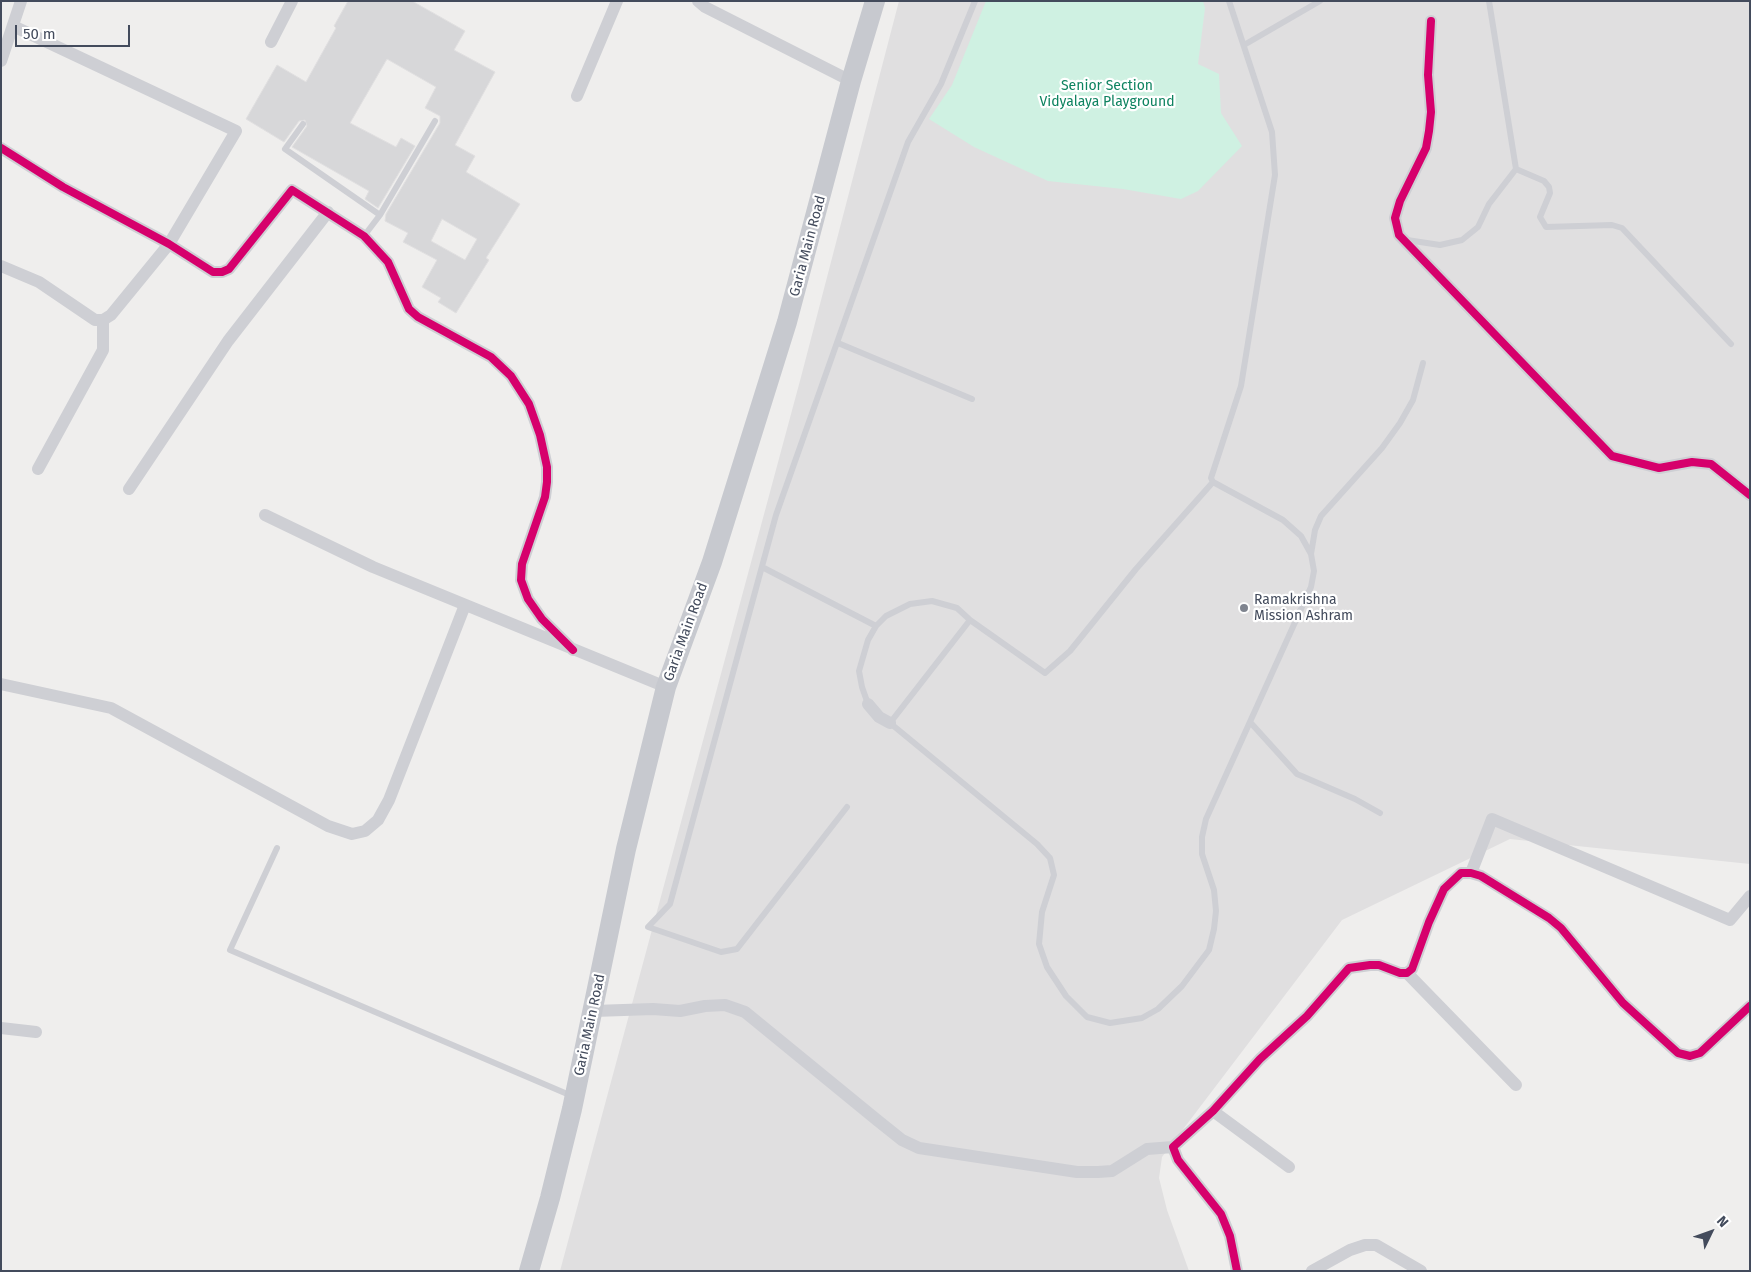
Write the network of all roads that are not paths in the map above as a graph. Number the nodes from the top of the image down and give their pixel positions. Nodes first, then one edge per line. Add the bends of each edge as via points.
1 (21, 1) edge
2 (292, 1) edge
3 (617, 1) edge
4 (698, 1) edge
5 (875, 1) edge
6 (975, 1) edge
7 (1229, 1) edge
8 (1320, 1) edge
9 (1489, 1) edge
10 (1431, 21) dead end
11 (13, 26) junction
12 (271, 42) dead end
13 (1244, 45) junction
14 (1, 61) edge
15 (851, 81) junction
16 (577, 96) dead end
17 (435, 121) dead end
18 (302, 124) dead end
19 (1, 148) edge
20 (1516, 169) junction
21 (328, 212) junction
22 (380, 215) junction
23 (364, 236) junction
24 (1406, 240) junction
25 (169, 244) junction
26 (1, 266) edge
27 (103, 320) junction
28 (838, 343) junction
29 (1731, 344) dead end
30 (1423, 363) dead end
31 (972, 399) dead end
32 (38, 469) dead end
33 (1213, 482) junction
34 (130, 489) dead end
35 (1750, 496) edge
36 (264, 515) dead end
37 (1311, 554) junction
38 (762, 567) junction
39 (465, 605) junction
40 (970, 620) junction
41 (876, 626) junction
42 (573, 650) junction
43 (1, 684) edge
44 (666, 687) junction
45 (868, 704) joint
46 (1250, 722) junction
47 (890, 723) junction
48 (847, 807) dead end
49 (1380, 813) dead end
50 (277, 848) dead end
51 (1471, 873) junction
52 (1750, 896) edge
53 (1407, 973) junction
54 (1750, 1006) edge
55 (594, 1011) junction
56 (1, 1028) edge
57 (36, 1032) dead end
58 (1516, 1085) dead end
59 (575, 1097) junction
60 (1213, 1111) junction
61 (1173, 1147) junction
62 (1289, 1167) dead end
63 (529, 1271) edge
64 (1237, 1271) edge
65 (1312, 1271) edge
66 (1421, 1271) edge

1 - 11 street
2 - 12 street
3 - 16 street
4 - 15 street
5 - 15 main road, Garia Main Road
6 - 28 lane via 948,68 908,142
7 - 13 lane
8 - 13 lane
9 - 20 lane
10 - 24 street via 1428,75 1431,112 1426,148 1395,218 1399,234
11 - 14 street
11 - 25 street via 236,132
13 - 33 lane via 1272,132 1275,175 1241,386 1212,474
15 - 44 main road, Garia Main Road via 788,322 712,562
17 - 22 lane
18 - 22 lane via 285,149
19 - 25 street via 63,187
20 - 24 lane via 1489,204 1478,227 1462,240 1440,245
20 - 29 lane via 1549,186 1550,193 1540,217 1546,227 1612,224 1622,228
21 - 23 street
21 - 25 street via 292,190 229,269 222,272 212,272
21 - 34 street via 228,341
22 - 23 lane
23 - 42 street via 388,262 409,309 491,357 511,376 529,404 540,435 547,482 520,580 542,619
24 - 35 street via 1612,456 1659,468 1692,462 1711,464
25 - 27 street via 111,315
26 - 27 street via 39,282 95,320
27 - 32 street via 103,350
28 - 31 lane
28 - 38 lane via 776,515
30 - 37 lane via 1413,400 1400,423 1322,516 1315,530
33 - 37 lane via 1283,520 1301,536
33 - 40 lane via 1070,651 1045,673
36 - 39 street via 373,567
37 - 46 lane via 1314,571 1311,587
38 - 41 lane
38 - 48 lane via 670,904 648,927 721,952 737,949
39 - 42 street
39 - 43 street via 390,800 378,820 365,831 352,834 328,826 111,708
40 - 41 lane via 957,608 932,601 910,604 886,616
40 - 47 lane
41 - 45 lane via 859,670
42 - 44 street
44 - 55 main road, Garia Main Road via 626,849
45 - 47 street via 879,717
46 - 47 lane via 1212,802 1202,837 1202,854 1214,890 1216,910 1209,950 1182,986 1158,1009 1142,1018 1110,1023 1087,1017 1066,996 1047,968 1039,944 1042,912 1054,875 1050,858
46 - 49 lane via 1297,774
50 - 59 lane via 230,950
51 - 52 street via 1492,819 1730,920
51 - 53 street via 1461,873 1444,889 1416,961
51 - 54 street via 1481,876 1561,928 1623,1003 1678,1053 1690,1056 1700,1053
53 - 58 street
53 - 60 street via 1380,965 1349,968 1307,1016 1260,1059
55 - 59 main road, Garia Main Road
55 - 61 street via 653,1009 680,1012 725,1005 745,1012 876,1120 902,1140 919,1148 1077,1172 1098,1172 1112,1171 1147,1150
56 - 57 street
59 - 63 main road, Garia Main Road
60 - 61 street
60 - 62 street
61 - 64 street via 1178,1160 1221,1214 1230,1236
65 - 66 street via 1365,1245 1376,1245

